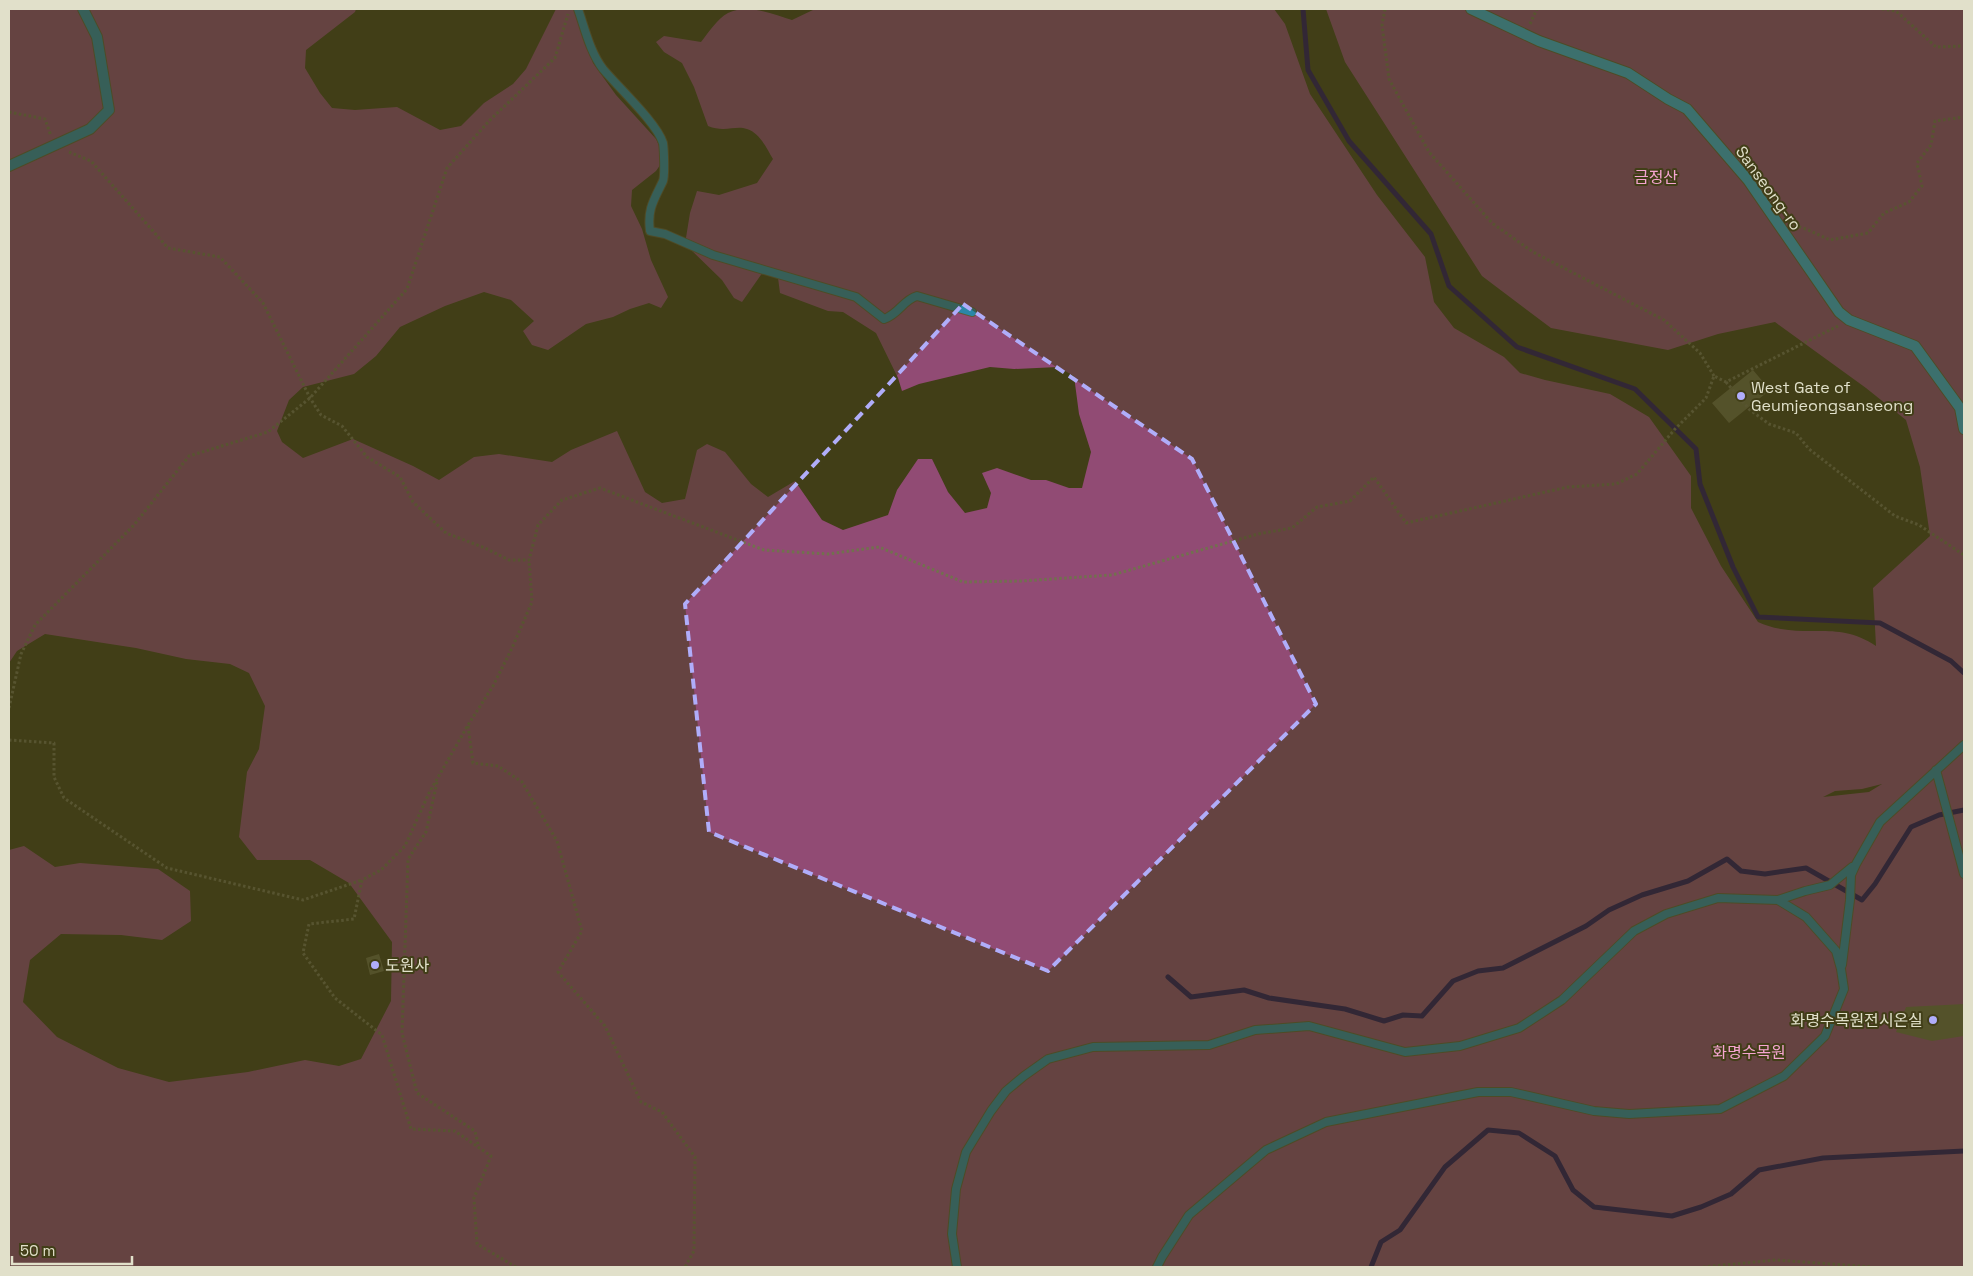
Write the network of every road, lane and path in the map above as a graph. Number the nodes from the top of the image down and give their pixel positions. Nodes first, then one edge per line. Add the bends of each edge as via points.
1 (83, 9) edge
2 (570, 9) edge
3 (578, 9) edge
4 (1385, 9) edge
5 (1471, 9) edge
6 (1882, 9) edge
7 (1964, 46) edge
8 (9, 112) edge
9 (1964, 117) edge
10 (54, 146) junction
11 (9, 166) edge
12 (1774, 220) junction
13 (972, 312) dead end
14 (1849, 320) junction
15 (1714, 376) junction
16 (1726, 382) junction
17 (310, 398) junction
18 (1964, 429) edge
19 (1964, 555) edge
20 (529, 560) junction
21 (9, 708) edge
22 (468, 725) junction
23 (9, 740) edge
24 (1964, 745) edge
25 (1936, 770) junction
26 (437, 779) junction
27 (1856, 864) junction
28 (1964, 874) edge
29 (362, 880) junction
30 (1778, 900) junction
31 (1841, 969) junction
32 (479, 1148) junction
33 (516, 1267) edge
34 (685, 1267) edge
35 (957, 1267) edge
36 (1157, 1267) edge
37 (1703, 1267) edge
38 (1873, 1267) edge

1 - 10 street via 97,37 109,110 90,129
2 - 17 path via 555,58 490,120 447,168 407,289
3 - 13 lane via 590,45 602,67 655,128 663,144 664,180 657,189 648,217 650,231 665,234 713,255 856,297 884,319 892,317 910,298 917,296
4 - 15 path via 1382,25 1389,80 1429,152 1441,166 1492,222 1533,252 1664,320 1700,353
5 - 12 main road, Sanseong-ro via 1539,41 1628,74 1687,109 1748,180
6 - 7 path via 1896,11 1936,47
8 - 10 path via 45,119
9 - 12 path via 1934,121 1931,145 1917,163 1922,186 1909,202 1884,213 1868,233 1830,240 1806,228
10 - 11 street
10 - 17 path via 91,161 168,248 220,257 263,303
12 - 14 main road, Sanseong-ro via 1839,312
14 - 16 path
14 - 18 main road, Sanseong-ro via 1915,346 1960,408
15 - 16 path
15 - 20 path via 1706,398 1637,474 1616,484 1568,487 1406,523 1374,477 1350,501 1317,507 1292,528 1258,534 1112,575 963,582 879,547 828,554 764,550 600,488 562,500 556,506 538,525
16 - 19 path via 1749,409 1769,424 1796,432 1809,448 1895,516 1919,525
17 - 20 path via 321,415 342,426 367,457 400,477 414,502 446,533 509,560
17 - 21 path via 268,432 189,456 134,525 35,625 21,654
20 - 22 path via 532,602 494,686
22 - 26 path
22 - 34 path via 473,763 498,766 522,782 558,841 582,931 558,972 605,1026 641,1102 662,1112 695,1157 694,1250
23 - 29 path via 54,743 54,777 64,798 167,868 303,900
24 - 25 lane
25 - 27 lane via 1880,822
25 - 28 lane
26 - 29 path via 404,846 381,870
26 - 32 path via 426,832 408,859 402,1033 417,1093 475,1131
27 - 30 lane via 1830,885
27 - 31 lane via 1850,881
29 - 32 path via 354,919 309,924 303,953 335,998 382,1035 411,1129 455,1132
30 - 31 lane via 1806,917 1836,951
30 - 35 lane via 1718,898 1666,914 1634,931 1562,1000 1519,1028 1460,1046 1405,1052 1309,1026 1255,1030 1209,1045 1093,1047 1048,1059 1006,1091 966,1152 956,1189 952,1234
31 - 36 lane via 1844,990 1825,1036 1784,1076 1720,1109 1629,1114 1594,1111 1511,1092 1478,1092 1326,1122 1266,1150 1189,1215
32 - 33 path via 491,1156 474,1198 477,1244
37 - 38 path via 1776,1260

